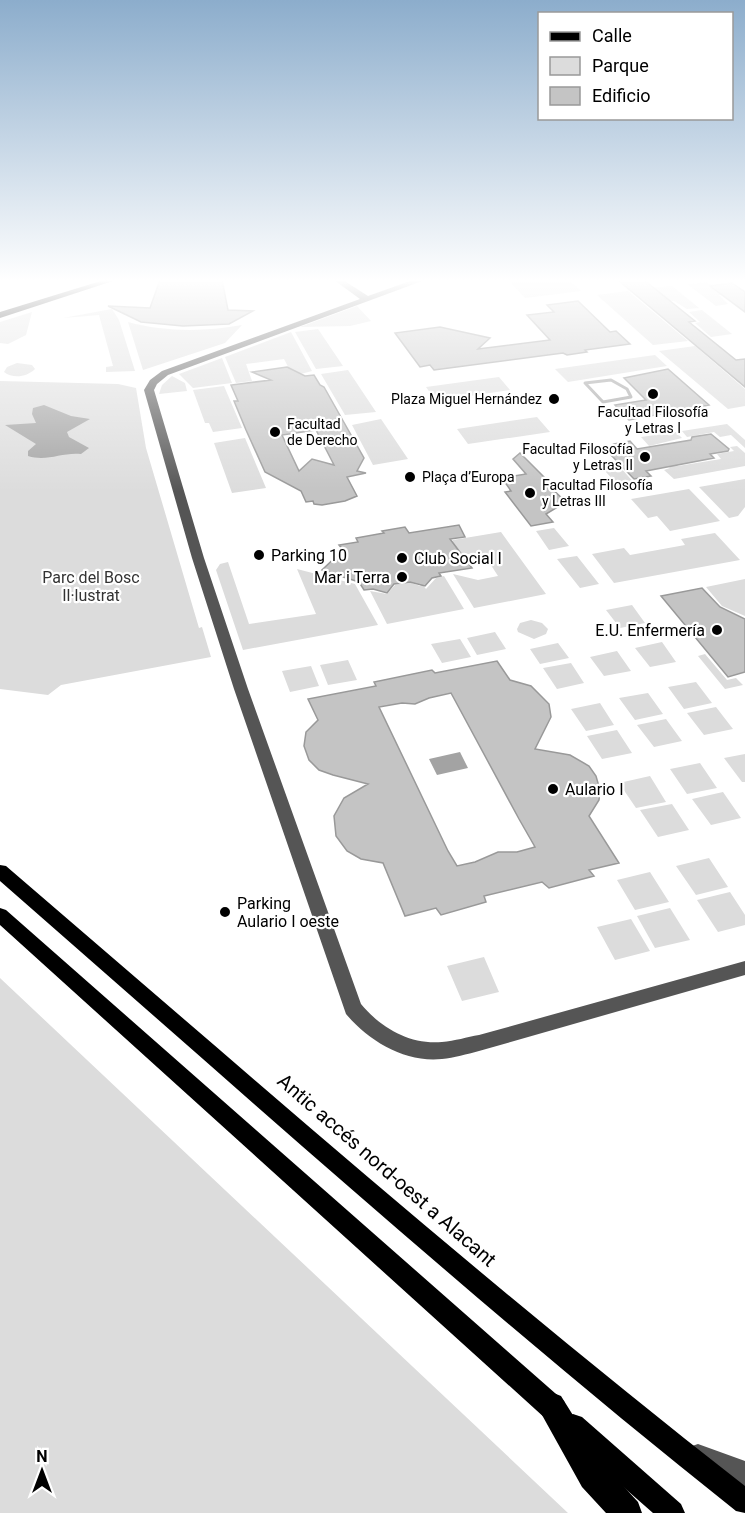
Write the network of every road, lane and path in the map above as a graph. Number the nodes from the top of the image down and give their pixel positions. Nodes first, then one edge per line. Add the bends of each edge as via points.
1 (225, 351) edge
2 (0, 871) edge
3 (0, 915) edge
4 (745, 968) edge
5 (551, 1406) junction
6 (675, 1448) junction
7 (745, 1474) edge
8 (745, 1502) edge
9 (627, 1513) edge
10 (672, 1513) edge

1 - 4 street via 165,373 149,390 241,689 353,1008 362,1020 395,1044 439,1051
2 - 6 main road, Antic accés nord-oest a Alacant
3 - 5 main road
5 - 9 highway via 593,1476
5 - 10 main road
6 - 7 street
6 - 8 main road, Antic accés nord-oest a Alacant

